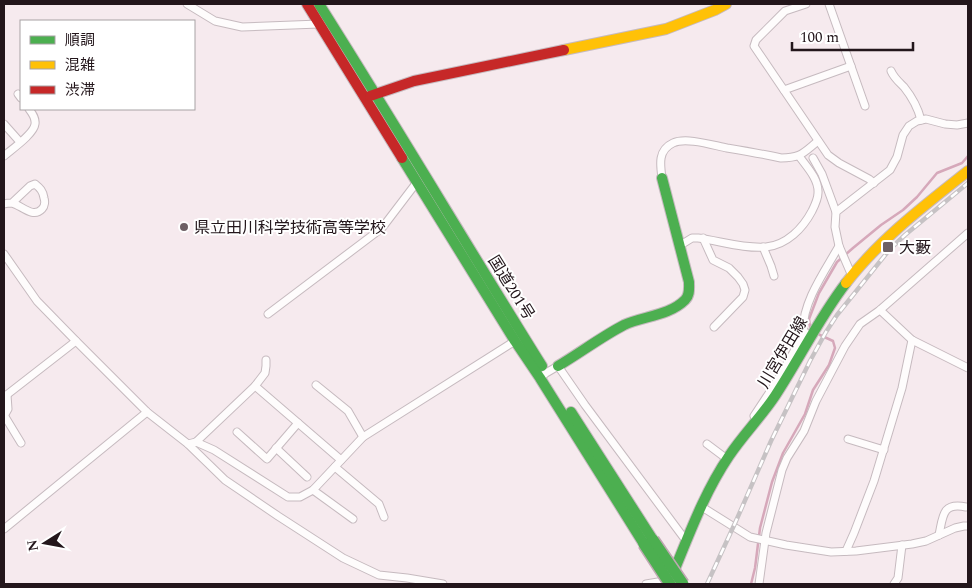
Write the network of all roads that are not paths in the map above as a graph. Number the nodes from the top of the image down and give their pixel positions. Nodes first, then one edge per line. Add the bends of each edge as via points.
1 (187, 4) edge
2 (307, 4) edge
3 (319, 4) edge
4 (726, 4) edge
5 (806, 4) edge
6 (830, 4) edge
7 (319, 24) junction
8 (851, 66) junction
9 (891, 71) dead end
10 (784, 90) junction
11 (370, 95) junction
12 (865, 106) dead end
13 (30, 110) edge
14 (921, 120) junction
15 (968, 123) edge
16 (4, 124) edge
17 (818, 141) junction
18 (20, 142) junction
19 (4, 156) edge
20 (799, 156) junction
21 (813, 158) dead end
22 (968, 171) edge
23 (662, 178) joint
24 (417, 182) junction
25 (874, 183) junction
26 (12, 203) junction
27 (4, 204) edge
28 (836, 212) junction
29 (968, 234) edge
30 (703, 238) junction
31 (679, 246) junction
32 (839, 246) junction
33 (763, 247) junction
34 (4, 254) edge
35 (774, 276) dead end
36 (852, 276) junction
37 (880, 310) junction
38 (268, 314) dead end
39 (714, 327) dead end
40 (807, 333) junction
41 (912, 340) junction
42 (76, 341) junction
43 (516, 341) junction
44 (266, 360) dead end
45 (558, 366) junction
46 (968, 368) edge
47 (543, 375) junction
48 (316, 385) dead end
49 (255, 386) junction
50 (5, 396) edge
51 (148, 412) junction
52 (4, 416) edge
53 (298, 423) junction
54 (237, 432) dead end
55 (362, 437) junction
56 (848, 439) dead end
57 (21, 443) dead end
58 (192, 443) junction
59 (707, 444) dead end
60 (276, 448) junction
61 (884, 450) junction
62 (727, 459) junction
63 (341, 460) junction
64 (335, 467) junction
65 (307, 477) dead end
66 (313, 490) junction
67 (702, 507) junction
68 (966, 507) dead end
69 (384, 517) dead end
70 (354, 519) dead end
71 (968, 526) edge
72 (4, 529) edge
73 (939, 535) junction
74 (764, 540) junction
75 (648, 542) junction
76 (687, 542) junction
77 (902, 545) junction
78 (846, 551) junction
79 (405, 581) edge
80 (670, 583) edge
81 (443, 584) edge
82 (646, 584) edge
83 (683, 584) edge
84 (759, 584) edge
85 (894, 584) edge

1 - 7 street via 215,21 242,27
2 - 7 main road, 国道201号
3 - 11 main road, 国道201号
4 - 11 main road via 666,29 414,81
5 - 10 street via 785,11 754,46
6 - 8 street
7 - 11 main road, 国道201号
8 - 10 street
8 - 12 street
9 - 14 street via 919,110
10 - 17 street
11 - 24 main road, 国道201号
11 - 47 main road, 国道201号 via 454,224
13 - 18 street via 35,125
14 - 15 street via 958,125
14 - 25 street via 909,126 903,135 898,157 890,170
16 - 18 street
17 - 20 street
17 - 25 street via 839,163
18 - 19 street
20 - 23 street via 781,158 682,141 666,148 660,158
20 - 33 street via 816,180 819,192 816,203 799,230 781,243
21 - 28 street
22 - 36 main road, 川宮伊田線 via 910,216
23 - 31 main road
24 - 38 street via 382,228
24 - 43 main road, 国道201号
25 - 28 street
26 - 26 street via 35,184 44,194 43,209 38,212 30,212
26 - 27 street
28 - 32 street
29 - 37 street
30 - 31 street via 692,238
30 - 33 street
30 - 39 street via 713,260 730,268 744,290 743,297
31 - 45 main road via 689,282 687,299 657,315 621,327
32 - 36 street
32 - 40 street via 805,312
33 - 35 street
34 - 42 street via 37,301
36 - 40 main road, 川宮伊田線
37 - 41 street
37 - 74 street via 860,324 845,346 804,431 787,458
40 - 62 main road, 川宮伊田線 via 798,359 774,398
41 - 46 street
41 - 61 street
42 - 50 street
42 - 51 street
43 - 47 main road, 国道201号
43 - 55 street
44 - 49 street via 264,374
45 - 47 street
45 - 76 street
47 - 75 main road, 国道201号
48 - 55 street via 348,411
49 - 53 street
49 - 58 street
50 - 52 street via 8,409
51 - 58 street
51 - 72 street
52 - 57 street
53 - 60 street
53 - 63 street
54 - 60 street via 267,458
55 - 63 street
56 - 61 street
58 - 66 street via 214,450 288,497 300,497
58 - 79 street via 225,480 278,516 343,558 379,576
59 - 62 street
60 - 65 street
61 - 78 street
62 - 67 main road, 川宮伊田線
63 - 64 street
64 - 66 street
64 - 69 street via 379,504
66 - 70 street
67 - 74 street via 750,537
67 - 76 main road, 川宮伊田線
68 - 73 street via 956,505 944,512
71 - 73 street
73 - 77 street
74 - 78 street via 832,552
74 - 84 street
75 - 80 main road, 国道201号, bridge
75 - 83 main road, 国道201号, bridge
76 - 80 main road, 川宮伊田線
77 - 78 street
77 - 85 street via 898,578
79 - 81 street
80 - 82 street

